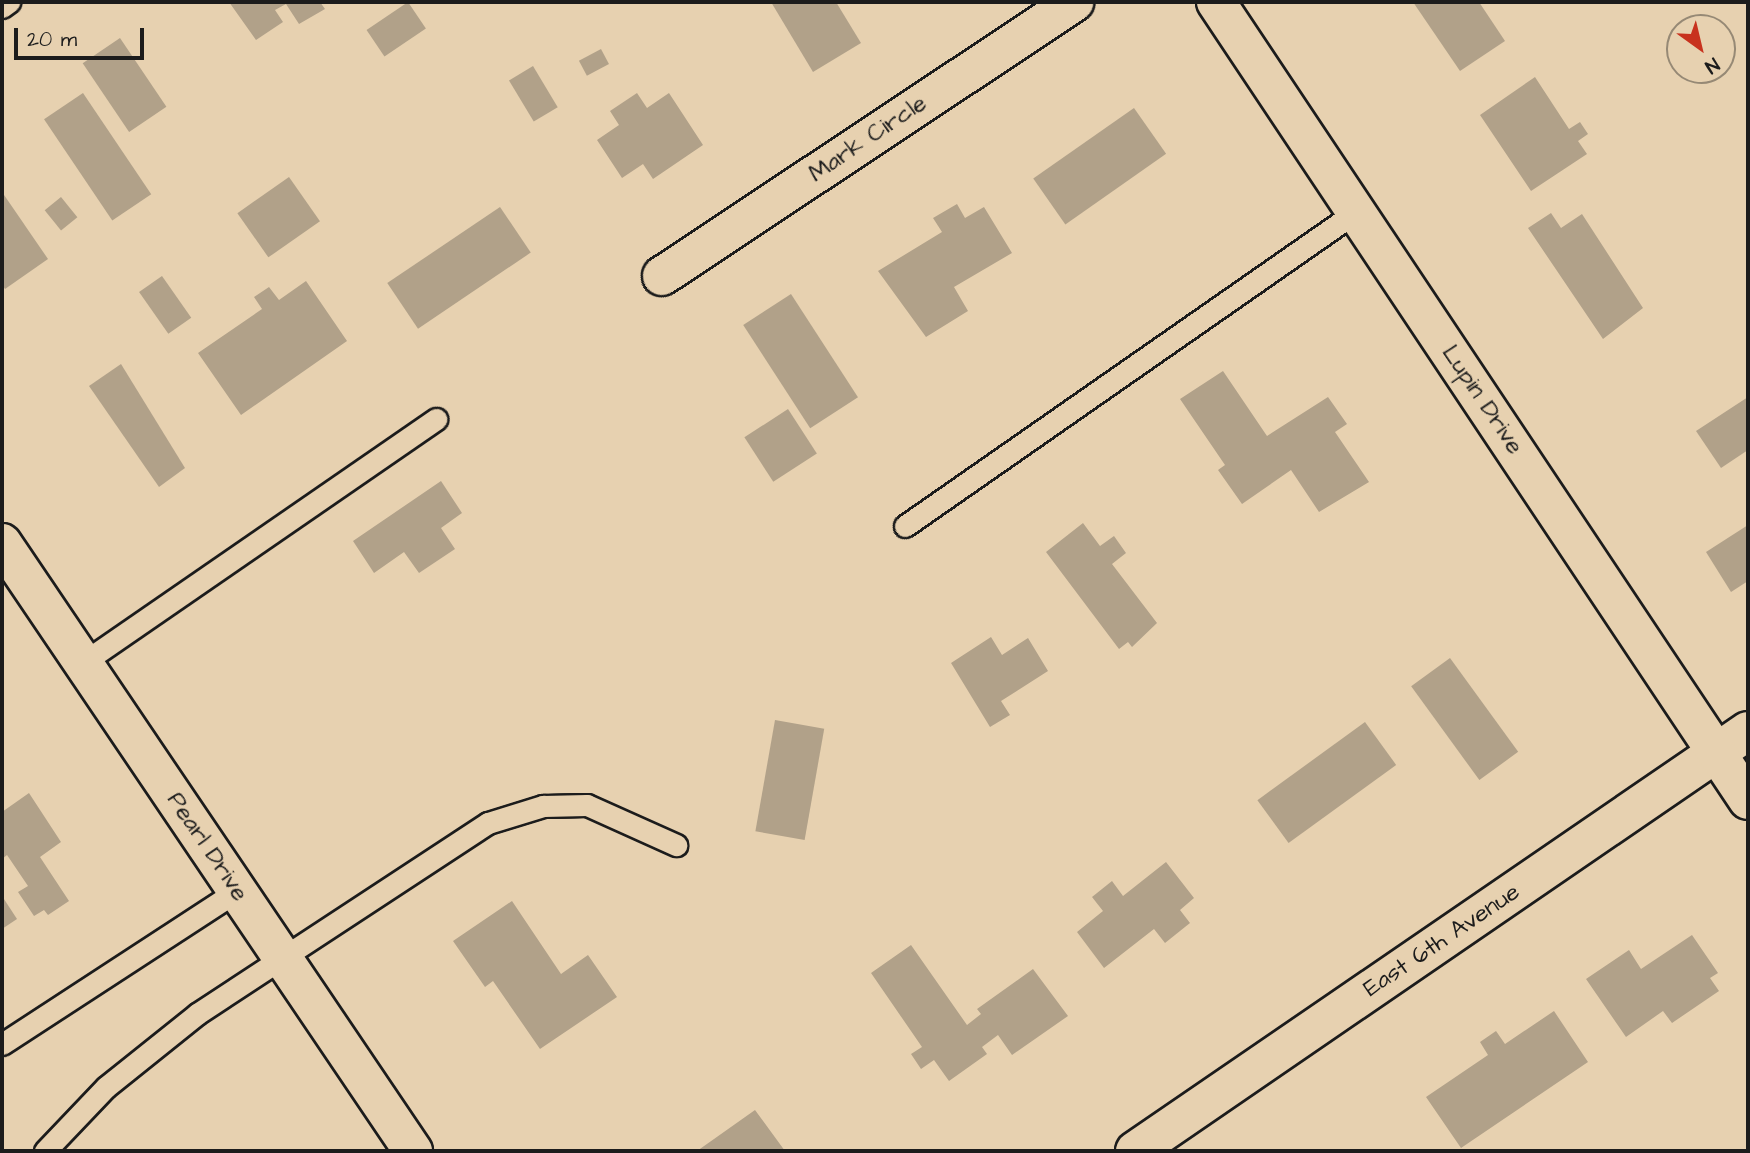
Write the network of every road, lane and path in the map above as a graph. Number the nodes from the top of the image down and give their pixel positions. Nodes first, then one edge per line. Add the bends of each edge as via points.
1 (9, 2) edge
2 (1074, 2) edge
3 (1216, 2) edge
4 (2, 7) edge
5 (1357, 211) junction
6 (662, 276) dead end
7 (436, 419) dead end
8 (905, 526) dead end
9 (2, 543) edge
10 (84, 662) junction
11 (1748, 731) edge
12 (1716, 753) junction
13 (1748, 800) edge
14 (676, 845) dead end
15 (237, 891) junction
16 (282, 957) junction
17 (2, 1044) edge
18 (45, 1151) edge
19 (413, 1151) edge
20 (1135, 1151) edge

1 - 4 lane
2 - 6 street, Mark Circle
3 - 5 street, Lupin Drive
5 - 8 lane
5 - 12 street, Lupin Drive
7 - 10 lane
9 - 10 street, Pearl Drive
10 - 15 street, Pearl Drive
11 - 12 street, East 6th Avenue
12 - 13 street, Lupin Drive
12 - 20 street, East 6th Avenue
14 - 16 lane via 587,805 543,806 488,823
15 - 16 street, Pearl Drive
15 - 17 lane
16 - 18 lane via 145,1053
16 - 19 street, Pearl Drive

